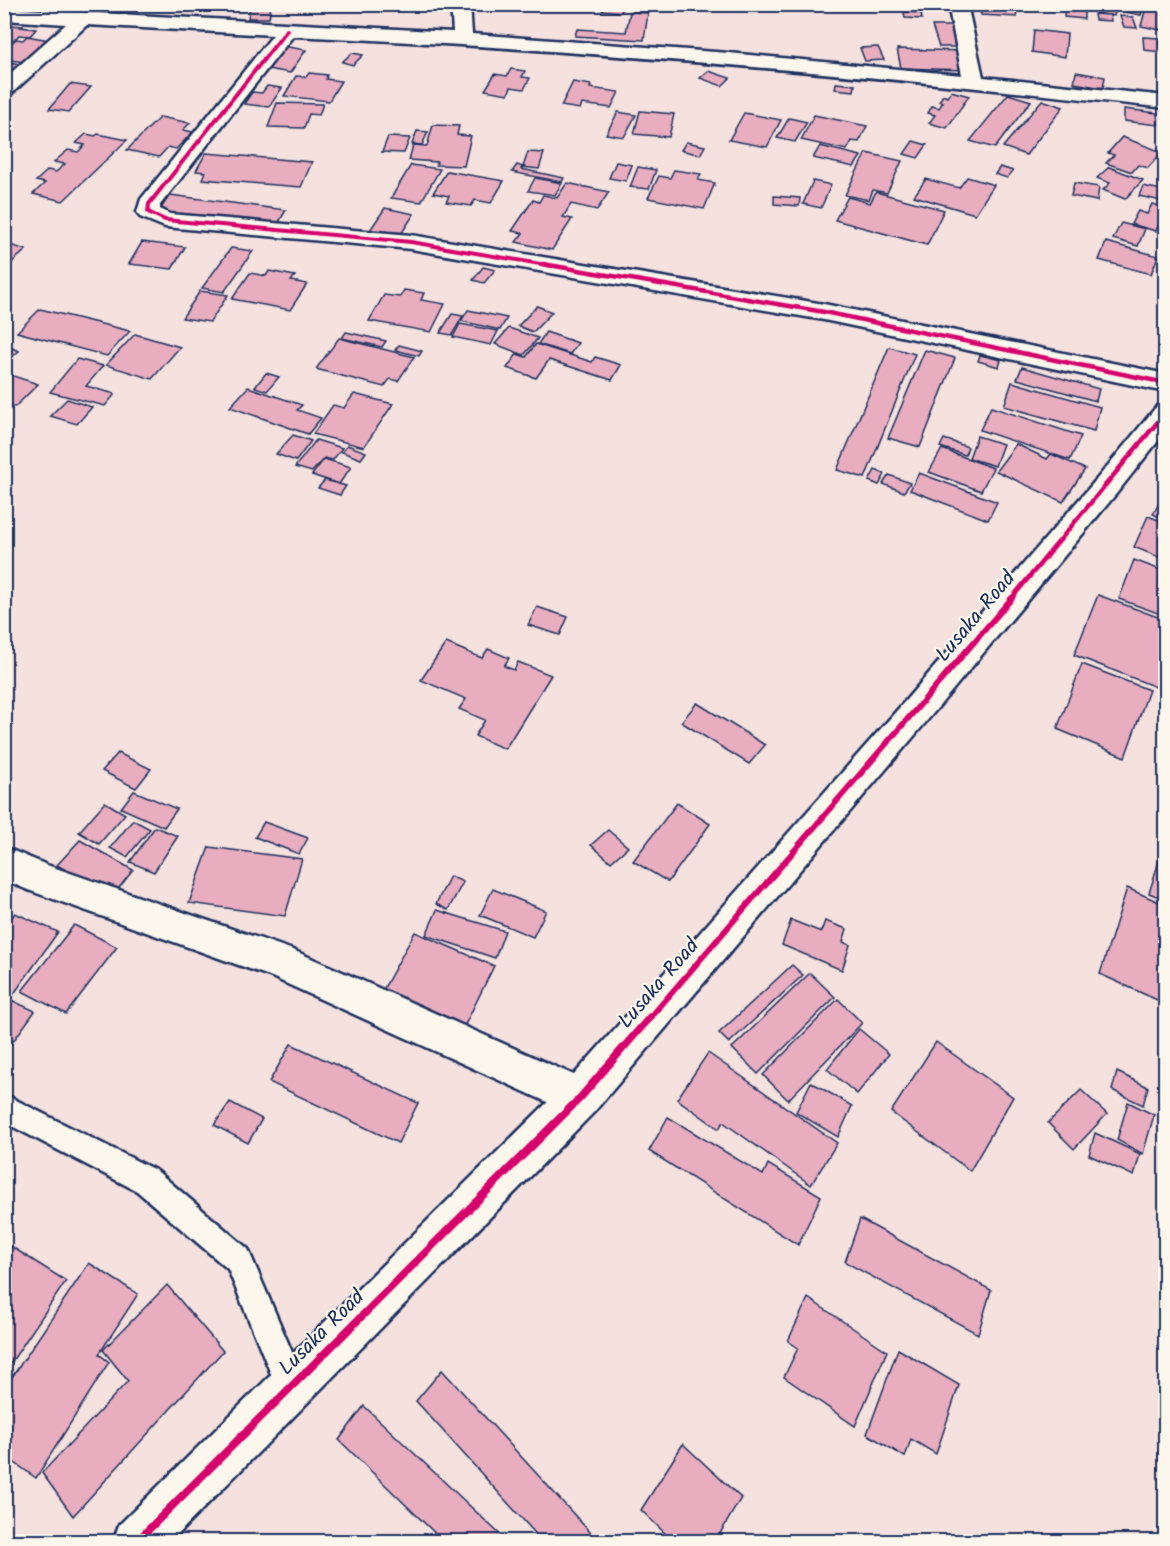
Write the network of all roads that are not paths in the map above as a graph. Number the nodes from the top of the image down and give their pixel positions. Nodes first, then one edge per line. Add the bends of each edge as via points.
1 (460, 4) edge
2 (957, 4) edge
3 (4, 14) edge
4 (83, 20) junction
5 (286, 30) junction
6 (463, 39) junction
7 (974, 81) junction
8 (4, 90) edge
9 (1166, 102) edge
10 (1166, 382) edge
11 (1166, 412) edge
12 (4, 863) edge
13 (580, 1098) junction
14 (4, 1107) edge
15 (291, 1385) junction
16 (136, 1542) edge

1 - 6 street
2 - 7 street
3 - 4 street
4 - 5 street
4 - 8 street
5 - 6 street
5 - 10 street via 149,204 152,216 411,242 824,312
6 - 7 street
7 - 9 street
11 - 13 street, Lusaka Road via 904,725
12 - 13 street via 280,962
13 - 15 street, Lusaka Road
14 - 15 lane via 147,1181 238,1259
15 - 16 street, Lusaka Road

